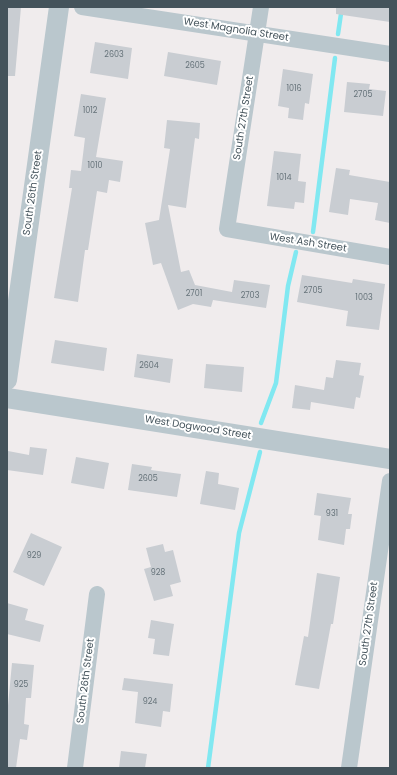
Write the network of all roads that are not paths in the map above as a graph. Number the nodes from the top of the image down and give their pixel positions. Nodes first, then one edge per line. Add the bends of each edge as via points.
1 (59, 7) edge
2 (82, 7) edge
3 (261, 7) edge
4 (257, 33) junction
5 (390, 54) edge
6 (227, 229) joint
7 (390, 257) edge
8 (7, 380) edge
9 (7, 398) edge
10 (390, 459) edge
11 (390, 481) edge
12 (97, 594) dead end
13 (75, 768) edge
14 (349, 768) edge

1 - 8 street, South 26th Street
2 - 4 street, West Magnolia Street
3 - 4 street, South 27th Street
4 - 5 street, West Magnolia Street
4 - 6 street, South 27th Street
6 - 7 street, West Ash Street
9 - 10 street, West Dogwood Street
11 - 14 street, South 27th Street
12 - 13 street, South 26th Street

